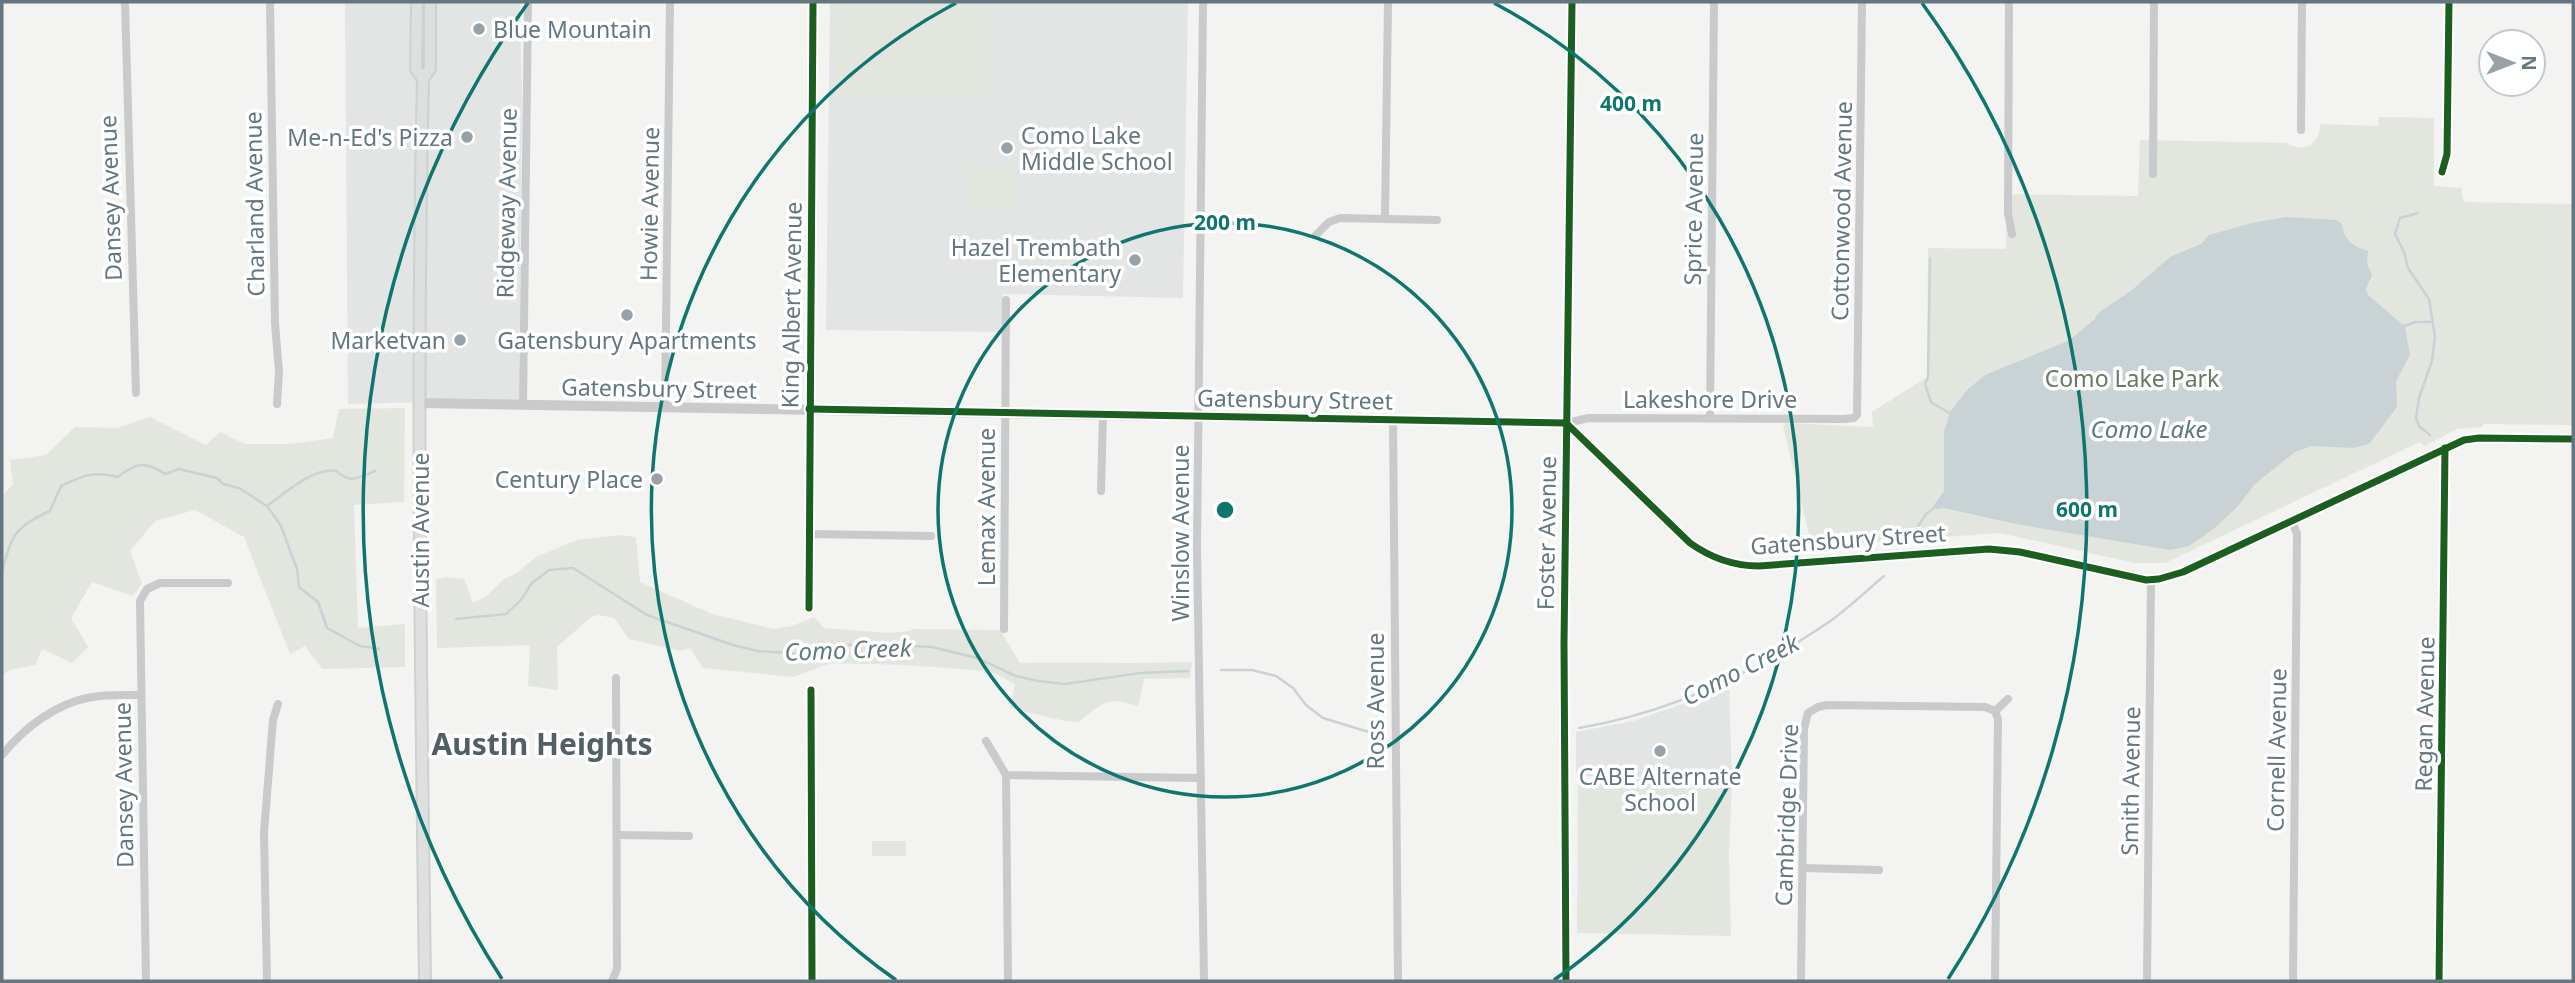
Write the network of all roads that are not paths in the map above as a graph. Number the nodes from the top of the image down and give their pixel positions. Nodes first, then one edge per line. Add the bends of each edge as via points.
1 (125, 2) edge
2 (270, 2) edge
3 (417, 2) edge
4 (430, 2) edge
5 (528, 2) edge
6 (670, 2) edge
7 (813, 2) edge
8 (1203, 2) edge
9 (1388, 2) edge
10 (1572, 2) edge
11 (1714, 2) edge
12 (1862, 2) edge
13 (2009, 2) edge
14 (2154, 2) edge
15 (2302, 2) edge
16 (2449, 2) edge
17 (423, 79) junction
18 (2301, 130) dead end
19 (2442, 172) dead end
20 (2153, 174) dead end
21 (1385, 218) junction
22 (1437, 220) dead end
23 (2012, 234) dead end
24 (1316, 235) dead end
25 (1006, 300) dead end
26 (136, 393) dead end
27 (420, 403) junction
28 (277, 404) dead end
29 (523, 405) junction
30 (665, 407) junction
31 (808, 409) junction
32 (1005, 413) junction
33 (1103, 414) junction
34 (1199, 416) junction
35 (1710, 418) junction
36 (1854, 418) joint
37 (1393, 420) junction
38 (1566, 423) junction
39 (2573, 439) edge
40 (2445, 448) junction
41 (1101, 491) dead end
42 (2292, 521) junction
43 (809, 534) junction
44 (931, 536) dead end
45 (2151, 580) junction
46 (228, 583) dead end
47 (809, 608) dead end
48 (1004, 629) dead end
49 (616, 678) dead end
50 (811, 690) dead end
51 (141, 695) junction
52 (2008, 699) dead end
53 (278, 704) dead end
54 (1994, 711) junction
55 (986, 741) dead end
56 (2, 755) edge
57 (1006, 775) junction
58 (1201, 778) junction
59 (618, 835) junction
60 (689, 836) dead end
61 (1803, 868) junction
62 (1879, 870) dead end
63 (146, 981) edge
64 (267, 981) edge
65 (425, 981) edge
66 (612, 981) edge
67 (812, 981) edge
68 (1008, 981) edge
69 (1203, 981) edge
70 (1398, 981) edge
71 (1566, 981) edge
72 (1801, 981) edge
73 (1995, 981) edge
74 (2147, 981) edge
75 (2293, 981) edge
76 (2439, 981) edge

1 - 26 street, Dansey Avenue
2 - 28 street, Charland Avenue
3 - 17 main road, Austin Avenue via 416,69
4 - 17 main road, Austin Avenue via 430,69
5 - 29 street, Ridgeway Avenue
6 - 30 street, Howie Avenue
7 - 31 street, King Albert Avenue
8 - 34 street, Winslow Avenue
9 - 21 street
10 - 38 street, Foster Avenue
11 - 35 street, Sprice Avenue
12 - 36 street, Cottonwood Avenue via 1858,411
13 - 23 street via 2008,205
14 - 20 street
15 - 18 street
16 - 19 street via 2447,154
17 - 27 main road, Austin Avenue
21 - 22 street
21 - 24 street via 1340,218
25 - 32 street, Lemax Avenue
27 - 29 street, Gatensbury Street
27 - 65 main road, Austin Avenue
29 - 30 street, Gatensbury Street
30 - 31 street, Gatensbury Street
31 - 32 street, Gatensbury Street
31 - 43 street, King Albert Avenue
32 - 33 street, Gatensbury Street
32 - 48 street, Lemax Avenue
33 - 34 street, Gatensbury Street
33 - 41 street
34 - 37 street, Gatensbury Street
34 - 58 street, Winslow Avenue
35 - 36 street, Lakeshore Drive
35 - 38 street, Lakeshore Drive via 1589,418
37 - 38 street, Gatensbury Street
37 - 70 street, Ross Avenue
38 - 45 street, Gatensbury Street via 1690,543 1732,564 1999,550
38 - 71 street, Foster Avenue
39 - 40 street, Gatensbury Street via 2474,438
40 - 42 street, Gatensbury Street
40 - 76 street, Regan Avenue
42 - 45 street, Gatensbury Street via 2183,572
42 - 75 street, Cornell Avenue via 2297,534
43 - 44 street
43 - 47 street, King Albert Avenue
45 - 74 street, Smith Avenue
46 - 51 street, Dansey Avenue via 160,583 147,589 139,606
49 - 59 street
50 - 67 street
51 - 56 street via 92,697 66,704 29,728
51 - 63 street, Dansey Avenue
52 - 54 street
53 - 64 street via 264,823
54 - 61 street, Cambridge Drive via 1985,707 1827,705 1808,713
54 - 73 street via 1998,719
55 - 57 street
57 - 58 street
57 - 68 street
58 - 69 street, Winslow Avenue
59 - 60 street
59 - 66 street via 617,969
61 - 62 street
61 - 72 street, Cambridge Drive

